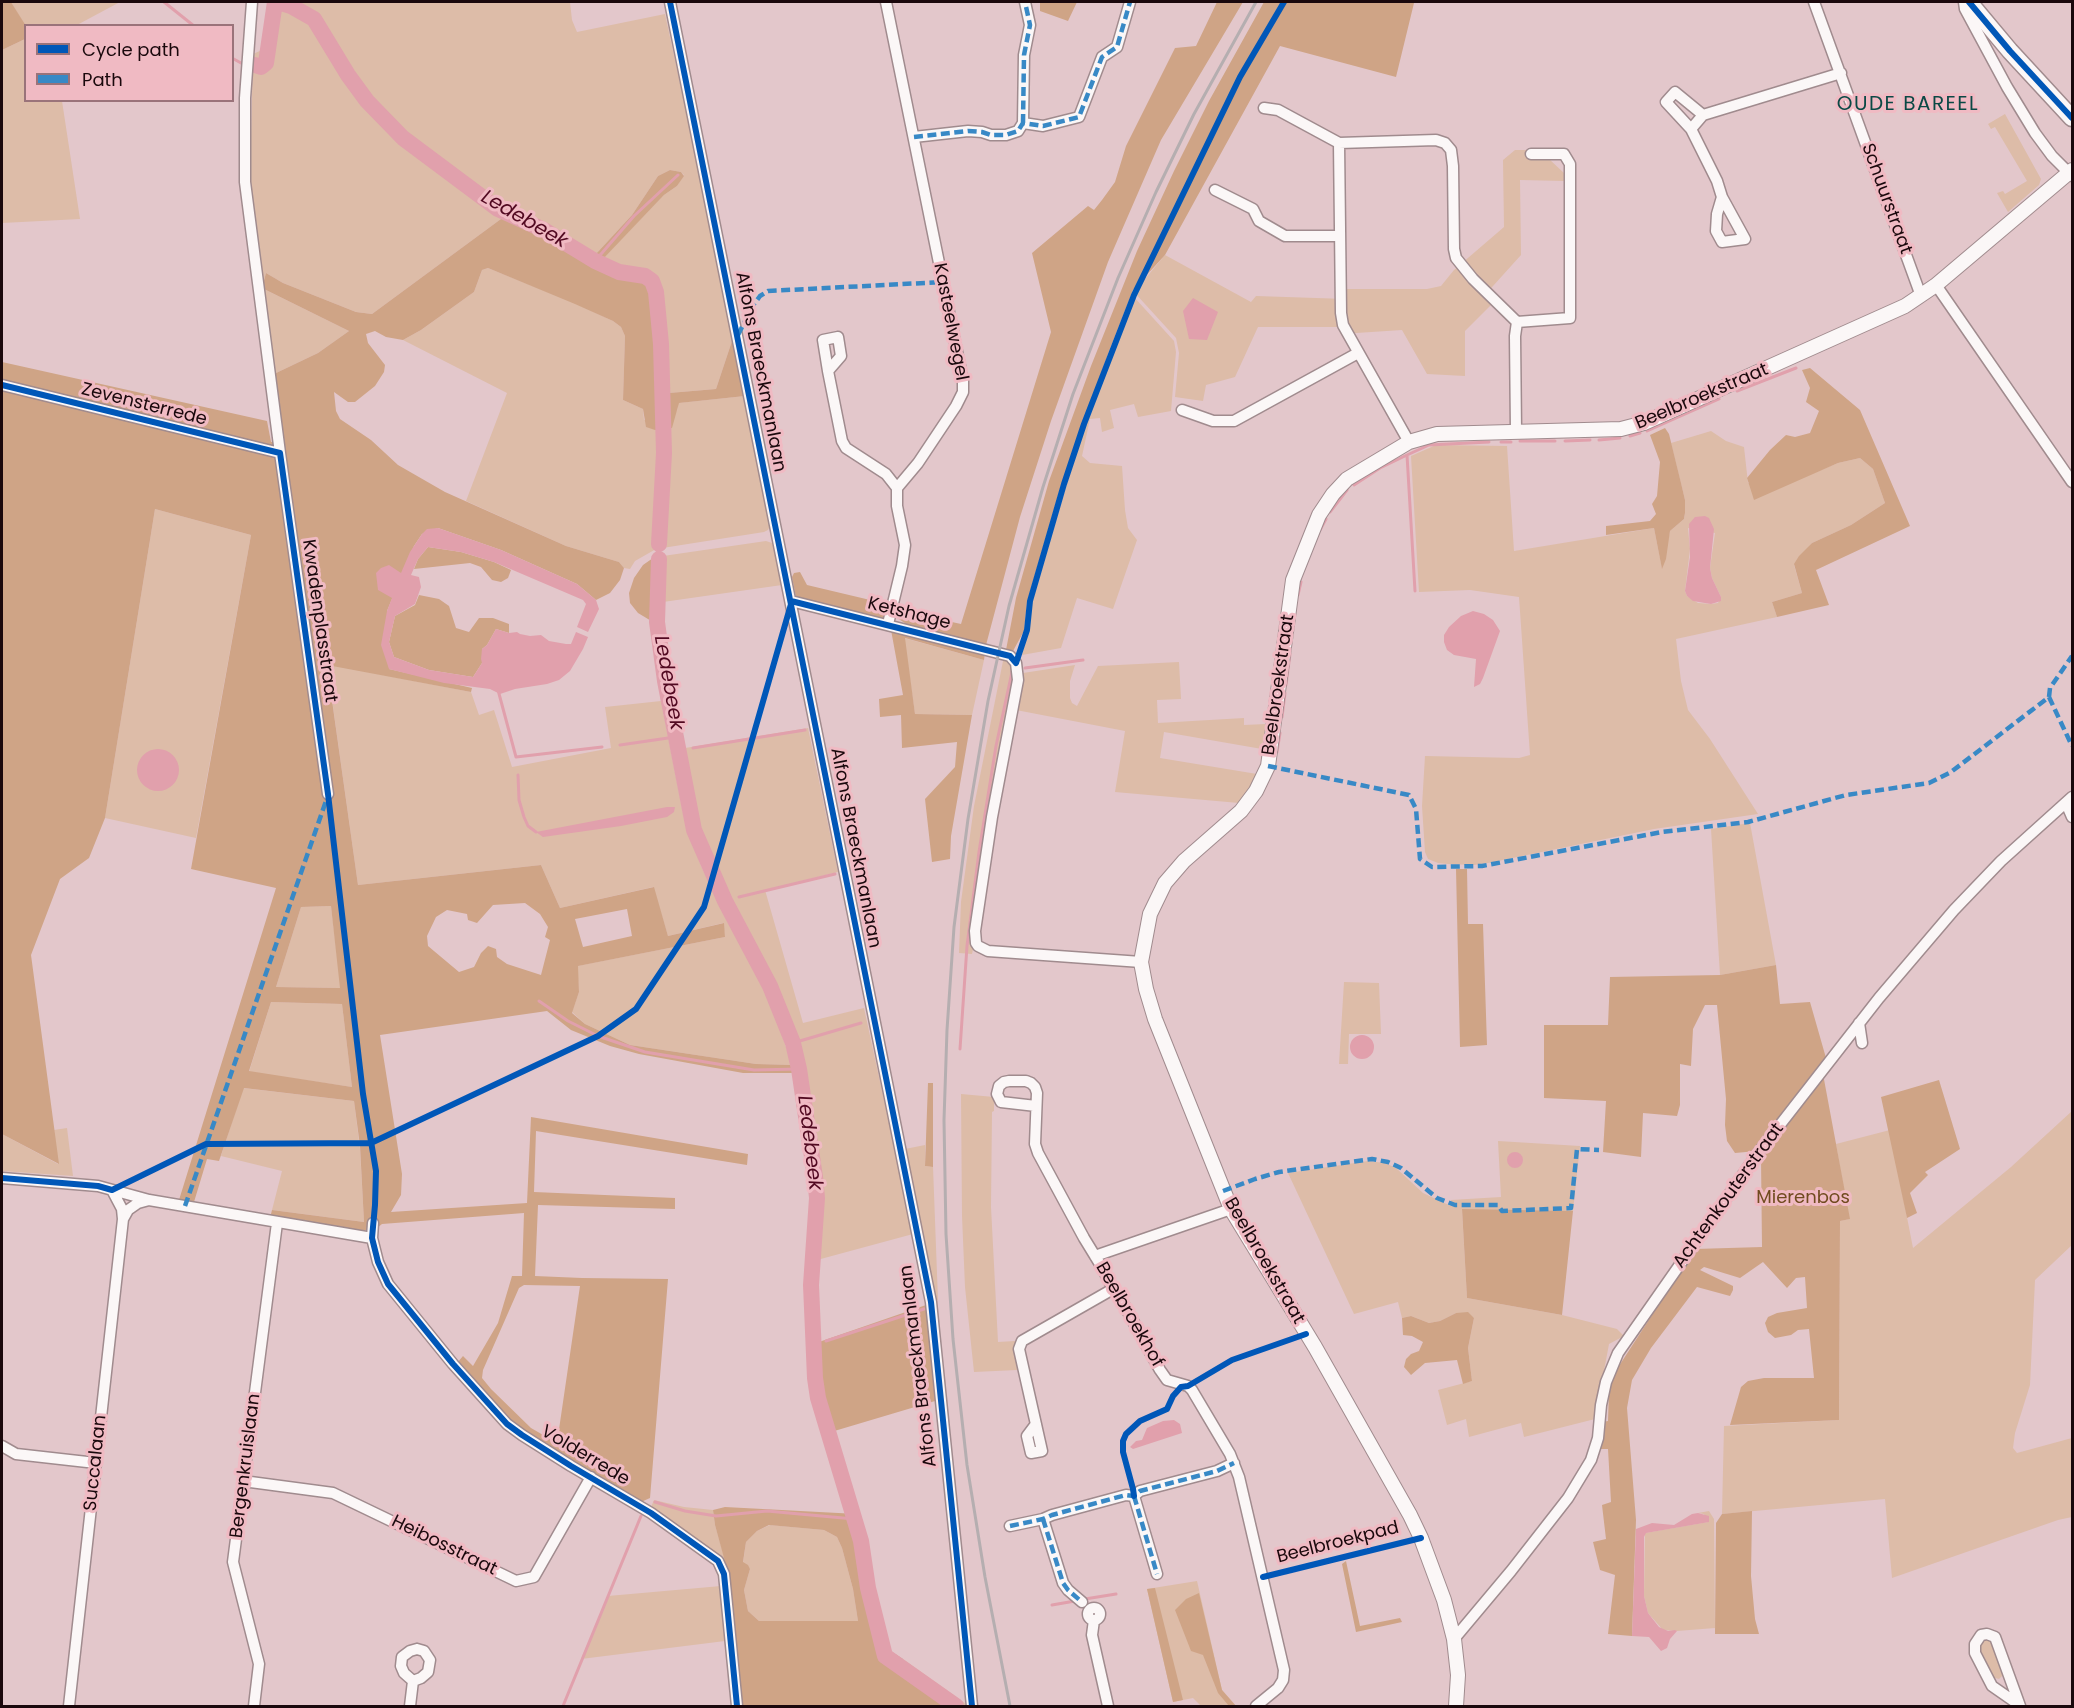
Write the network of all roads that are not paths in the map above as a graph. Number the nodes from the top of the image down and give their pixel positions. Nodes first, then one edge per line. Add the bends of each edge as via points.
1 (252, 2) edge
2 (670, 2) edge
3 (886, 2) edge
4 (1025, 2) edge
5 (1130, 2) edge
6 (1814, 2) edge
7 (1964, 2) edge
8 (1969, 2) edge
9 (1982, 2) edge
10 (1841, 73) junction
11 (2073, 103) edge
12 (1264, 108) dead end
13 (1703, 115) junction
14 (2073, 118) edge
15 (1023, 123) junction
16 (1691, 129) junction
17 (914, 137) junction
18 (1339, 143) junction
19 (1531, 154) dead end
20 (2072, 173) edge
21 (1215, 190) dead end
22 (1722, 196) dead end
23 (1340, 236) junction
24 (1936, 285) junction
25 (1921, 296) junction
26 (1517, 322) junction
27 (1358, 353) junction
28 (828, 371) dead end
29 (2, 386) edge
30 (1182, 410) dead end
31 (1516, 431) junction
32 (1409, 442) junction
33 (280, 453) junction
34 (2071, 476) edge
35 (897, 488) junction
36 (791, 601) junction
37 (888, 624) junction
38 (328, 794) dead end
39 (2069, 800) edge
40 (2073, 817) edge
41 (1141, 962) junction
42 (1859, 1023) junction
43 (1862, 1043) dead end
44 (1036, 1106) dead end
45 (2, 1178) edge
46 (112, 1190) junction
47 (149, 1200) junction
48 (1231, 1209) junction
49 (123, 1219) junction
50 (277, 1223) junction
51 (373, 1223) dead end
52 (372, 1238) junction
53 (1095, 1256) junction
54 (1113, 1289) junction
55 (1035, 1424) dead end
56 (2, 1446) edge
57 (96, 1463) junction
58 (1234, 1463) junction
59 (591, 1478) junction
60 (243, 1482) junction
61 (1134, 1496) junction
62 (1043, 1519) junction
63 (1010, 1526) dead end
64 (1157, 1574) dead end
65 (1080, 1600) dead end
66 (1094, 1620) dead end
67 (1454, 1639) junction
68 (413, 1682) dead end
69 (2019, 1705) edge
70 (69, 1707) edge
71 (254, 1707) edge
72 (410, 1707) edge
73 (736, 1707) edge
74 (972, 1707) edge
75 (1108, 1707) edge
76 (1256, 1707) edge
77 (1455, 1707) edge

1 - 33 street, Kwadenplasstraat via 245,98 245,182
2 - 36 street, Alfons Braeckmanlaan
3 - 17 street, Kasteelwegel
4 - 15 street via 1030,25 1024,55
5 - 15 street via 1117,47 1102,57 1079,117 1043,126
6 - 10 street, Schuurstraat
7 - 20 street via 2028,123 2049,153
8 - 14 main road
9 - 11 main road
10 - 13 street
10 - 25 street, Schuurstraat
12 - 18 street via 1278,110
13 - 16 street
13 - 16 street via 1675,92 1666,102
15 - 17 street via 1018,132 1006,135 968,131
16 - 22 street
17 - 35 street, Kasteelwegel via 963,392 918,463
18 - 23 street
18 - 26 street via 1445,143 1451,150 1453,166 1456,258
19 - 26 street via 1564,154 1570,164 1570,318
20 - 24 street, Beelbroekstraat
21 - 23 street via 1253,209 1259,221 1285,236
23 - 27 street via 1341,313
24 - 25 street, Beelbroekstraat
24 - 34 street
25 - 31 street, Beelbroekstraat via 1851,332 1644,423 1621,429
26 - 31 street
27 - 30 street via 1234,421 1213,421
27 - 32 street
28 - 35 street via 846,448 886,474
29 - 33 street, Zevensterrede
31 - 32 street, Beelbroekstraat via 1437,434
32 - 41 street, Beelbroekstraat via 1347,479 1319,515 1293,580 1268,766 1241,811 1165,883 1150,914
33 - 38 street, Kwadenplasstraat
35 - 37 street via 905,545
36 - 37 street, Ketshage
36 - 74 street, Alfons Braeckmanlaan via 931,1302
37 - 41 street, Ketshage via 1010,656 1016,663 1018,680 975,931 978,946 988,951
39 - 40 street
39 - 42 street, Achtenkouterstraat via 1954,910
41 - 48 street, Beelbroekstraat via 1155,1019
42 - 43 street
42 - 67 street, Achtenkouterstraat via 1758,1153 1618,1353 1606,1382 1591,1460 1568,1498
44 - 53 street, Beelbroekhof via 1038,1153
45 - 46 street
46 - 47 street
46 - 49 street, Succalaan
47 - 49 street via 128,1210
47 - 50 street
48 - 53 street
48 - 67 street, Beelbroekstraat via 1410,1515 1444,1600
49 - 57 street, Succalaan
50 - 52 street
50 - 60 street, Bergenkruislaan
51 - 52 street
52 - 59 street, Volderrede via 388,1284 507,1424
53 - 54 street, Beelbroekhof
54 - 55 street via 1022,1341 1019,1349
54 - 58 street, Beelbroekhof via 1167,1380 1192,1390
56 - 57 street via 16,1454
57 - 70 street, Succalaan
58 - 61 street via 1217,1472 1140,1491
58 - 76 street, Beelbroekhof via 1284,1670 1278,1688
59 - 60 street, Heibosstraat via 534,1577 516,1581 333,1493
59 - 73 street, Volderrede via 651,1513 710,1554 723,1568
60 - 71 street, Bergenkruislaan via 233,1562 259,1664
61 - 62 street
61 - 64 street
62 - 63 street
62 - 65 street via 1063,1583
66 - 75 street via 1092,1635
67 - 77 street, Beelbroekstraat via 1458,1675
68 - 72 street
69 - 69 street via 1995,1637 1981,1635 1975,1653 1992,1686

